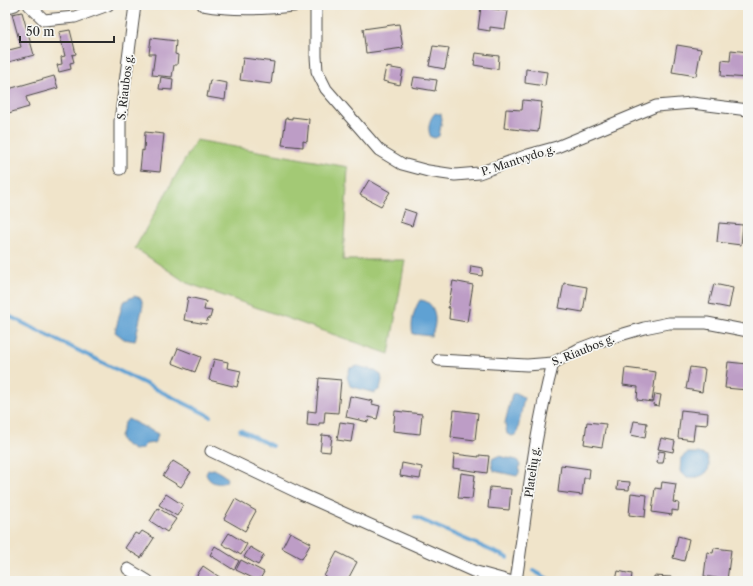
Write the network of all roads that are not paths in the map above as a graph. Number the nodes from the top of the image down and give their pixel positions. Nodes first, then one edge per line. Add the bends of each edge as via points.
1 (15, 5) edge
2 (29, 5) edge
3 (108, 5) edge
4 (135, 5) edge
5 (203, 5) edge
6 (302, 5) edge
7 (316, 5) edge
8 (5, 8) edge
9 (748, 110) edge
10 (120, 169) dead end
11 (748, 331) edge
12 (439, 360) dead end
13 (553, 363) junction
14 (211, 451) dead end
15 (128, 569) dead end
16 (148, 581) edge
17 (509, 581) edge
18 (516, 581) edge

1 - 8 street
2 - 3 street via 44,20 75,18
4 - 10 street, S. Riaubos g. via 120,122
5 - 6 street via 229,8
7 - 9 street, P. Mantvydo g. via 316,56 318,71 326,89 379,150 402,164 428,171 455,175 479,173 556,147 656,106 692,102
11 - 13 street, S. Riaubos g. via 707,323 669,323 600,341
12 - 13 street, S. Riaubos g. via 527,366
13 - 18 street, Platelių g. via 538,431
14 - 17 street via 473,570
15 - 16 street

